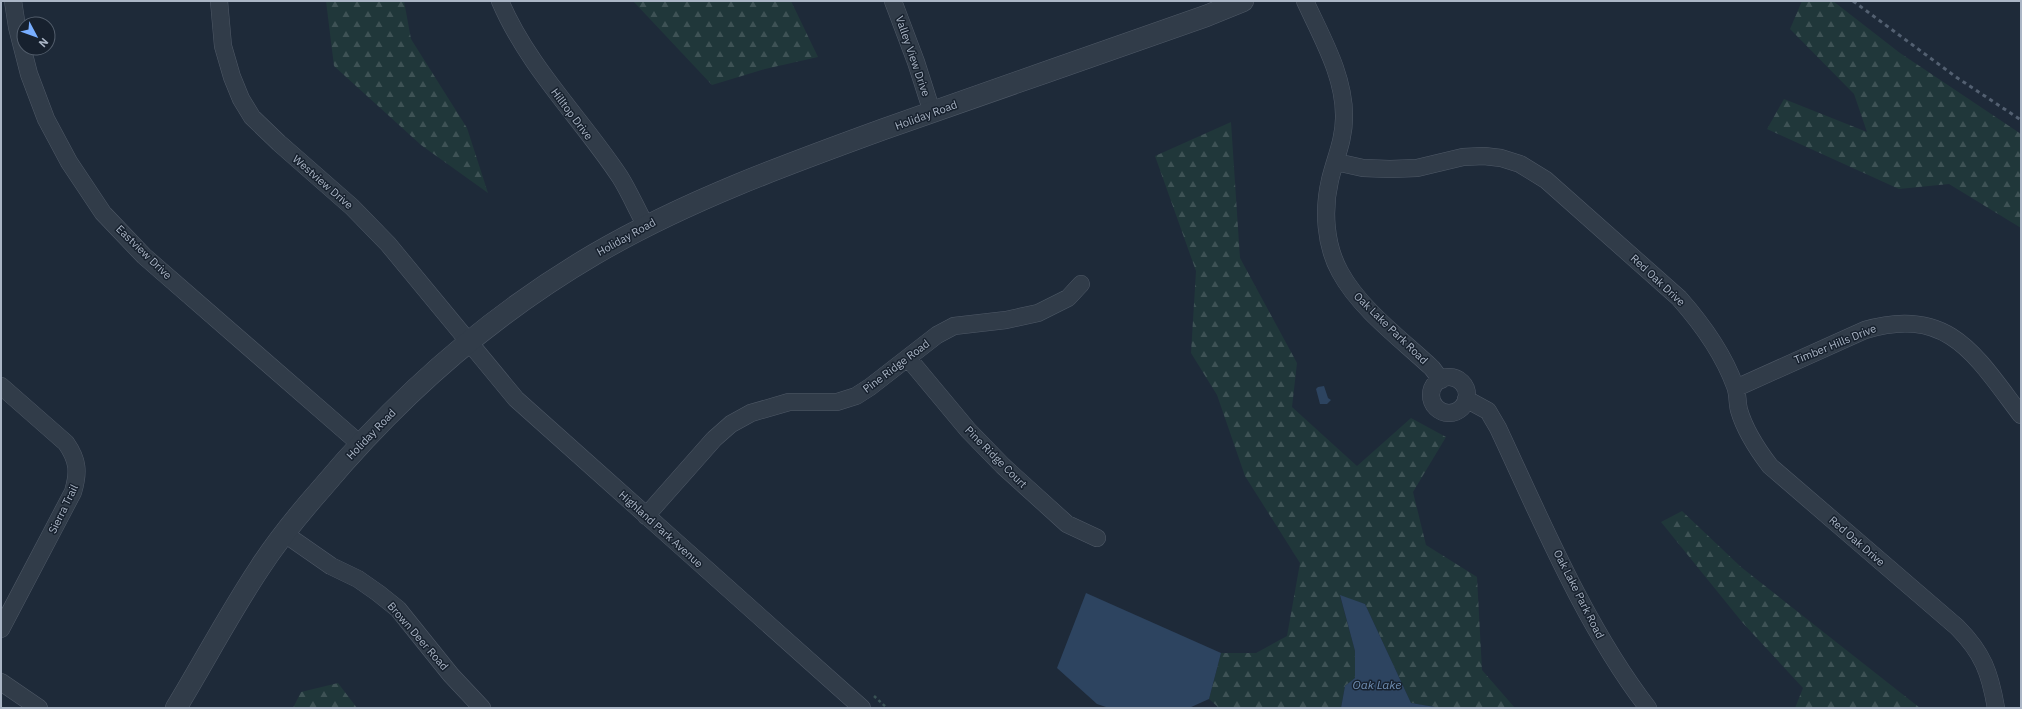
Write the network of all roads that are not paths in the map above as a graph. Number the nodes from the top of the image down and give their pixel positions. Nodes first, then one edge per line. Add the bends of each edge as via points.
1 (13, 1) edge
2 (219, 1) edge
3 (500, 1) edge
4 (893, 1) edge
5 (1243, 1) edge
6 (1305, 1) edge
7 (932, 112) junction
8 (1336, 162) junction
9 (646, 226) junction
10 (1082, 284) dead end
11 (469, 342) junction
12 (908, 358) junction
13 (1441, 380) junction
14 (1, 386) edge
15 (1736, 388) junction
16 (1466, 399) junction
17 (2021, 415) edge
18 (360, 444) junction
19 (646, 516) junction
20 (285, 534) junction
21 (1097, 538) dead end
22 (1, 629) edge
23 (1, 682) edge
24 (39, 708) edge
25 (176, 708) edge
26 (482, 708) edge
27 (862, 708) edge
28 (1648, 708) edge
29 (1996, 708) edge

1 - 18 street, Eastview Drive via 29,74 46,119 69,162 104,213 144,256
2 - 11 street, Westview Drive via 223,46 232,77 252,117 352,207 388,244
3 - 9 street, Hilltop Drive via 508,20 530,56 620,178
4 - 7 street, Valley View Drive
5 - 7 street, Holiday Road
6 - 8 street, Oak Lake Park Road via 1337,72 1342,94 1343,135
7 - 9 street, Holiday Road via 771,170 676,210
8 - 13 street, Oak Lake Park Road via 1330,180 1327,226 1331,249 1340,271 1363,304 1432,368
8 - 15 street, Red Oak Drive via 1390,170 1417,168 1463,157 1484,156 1514,162 1535,172 1679,298 1698,319 1716,346
9 - 11 street, Holiday Road via 556,278
10 - 12 street, Pine Ridge Road via 1068,298 1038,313 1006,320 954,326
11 - 18 street, Holiday Road via 409,395
11 - 19 street, Highland Park Avenue via 516,399
12 - 19 street, Pine Ridge Road via 856,396 837,402 789,402 751,413 732,424 714,439
12 - 21 street, Pine Ridge Court via 968,430 1003,466 1067,524
13 - 16 street via 1449,377 1460,381 1466,391
13 - 16 street via 1432,392 1437,408 1452,412 1462,407
14 - 22 street, Sierra Trail via 66,443 74,454 78,476 73,492
15 - 17 street, Timber Hills Drive via 1865,330 1884,324 1904,323 1925,325 1961,342 1976,356
15 - 29 street, Red Oak Drive via 1739,410 1747,431 1770,466 1972,642 1991,680
16 - 28 street, Oak Lake Park Road via 1488,411 1596,628 1633,689
18 - 20 street, Holiday Road
19 - 27 street, Highland Park Avenue
20 - 25 street, Holiday Road via 260,568
20 - 26 street, Brown Deer Road via 331,566 358,579 398,609 451,675
23 - 24 street

